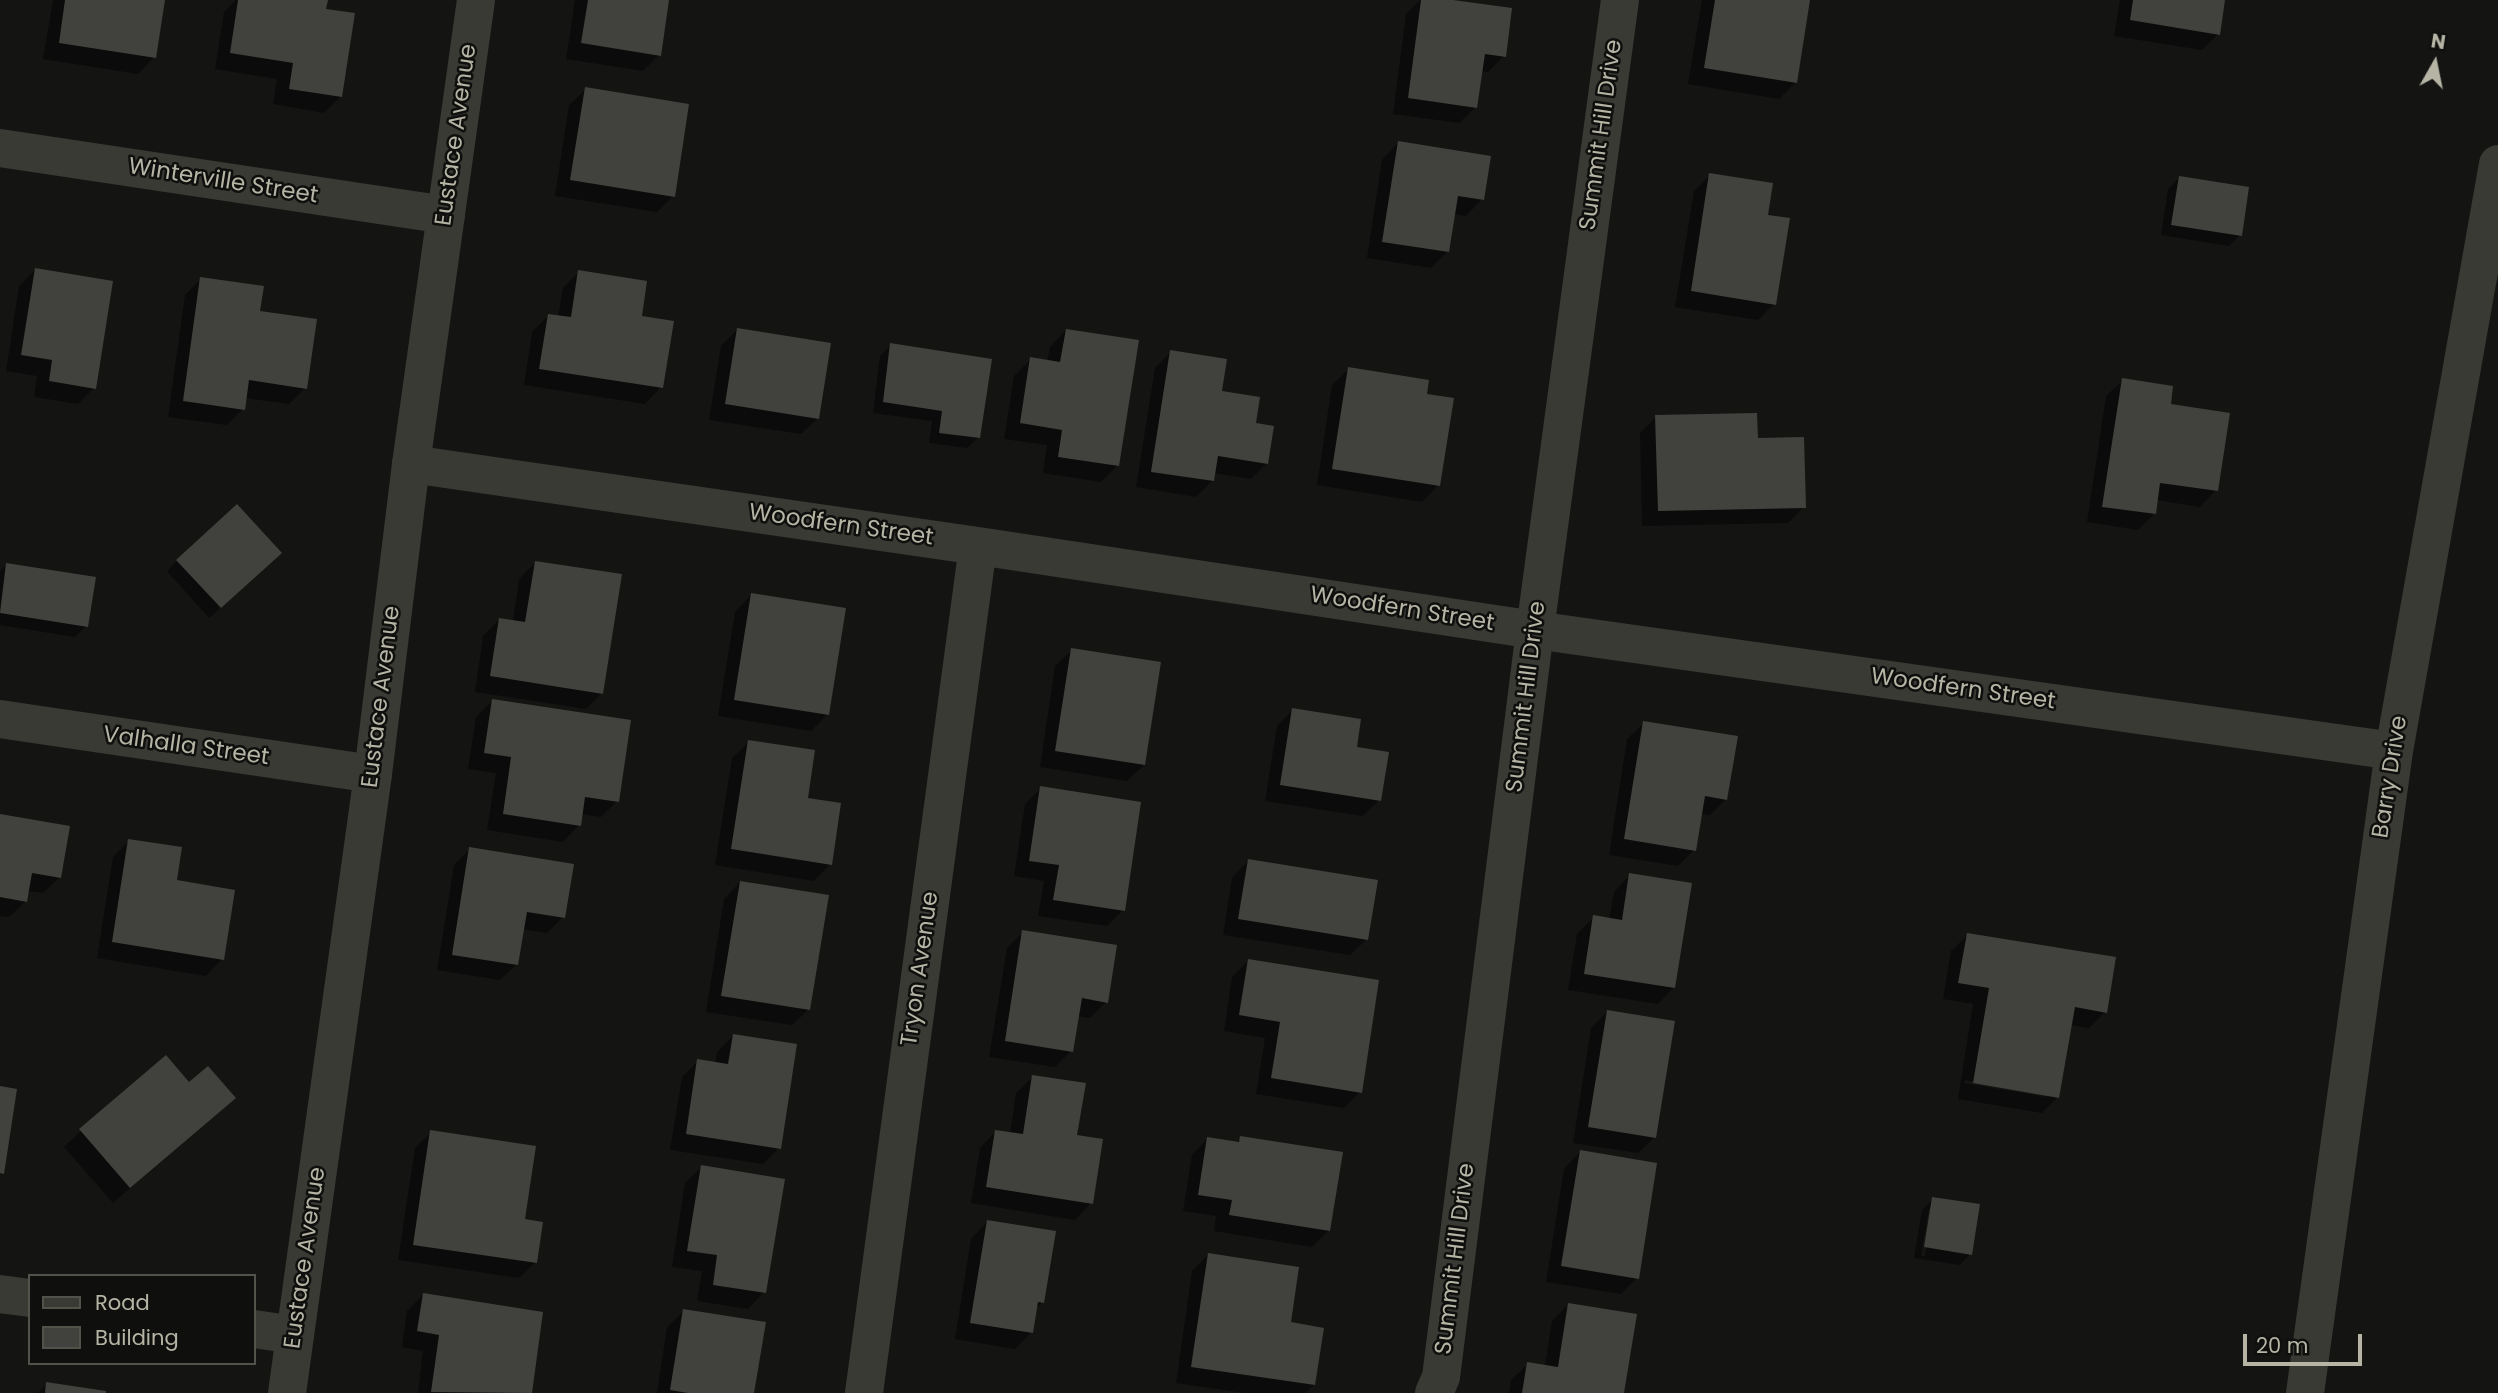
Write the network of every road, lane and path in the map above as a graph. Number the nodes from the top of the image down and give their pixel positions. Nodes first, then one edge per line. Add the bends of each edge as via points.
1 (476, 0) edge
2 (1620, 0) edge
3 (0, 148) edge
4 (2498, 164) edge
5 (446, 215) junction
6 (411, 464) junction
7 (978, 546) junction
8 (1535, 630) junction
9 (0, 719) edge
10 (2394, 751) junction
11 (373, 774) junction
12 (0, 1294) edge
13 (28, 1298) edge
14 (256, 1329) edge
15 (295, 1335) junction
16 (287, 1393) edge
17 (864, 1393) edge
18 (1434, 1393) edge
19 (2305, 1393) edge

1 - 5 street, Eustace Avenue
2 - 8 street, Summit Hill Drive
3 - 5 street, Winterville Street
4 - 10 street, Barry Drive
5 - 6 street, Eustace Avenue
6 - 7 street, Woodfern Street
6 - 11 street, Eustace Avenue
7 - 8 street, Woodfern Street
7 - 17 street, Tryon Avenue
8 - 10 street, Woodfern Street
8 - 18 street, Summit Hill Drive via 1441,1377
9 - 11 street, Valhalla Street
10 - 19 street, Barry Drive
11 - 15 street, Eustace Avenue
12 - 13 street
14 - 15 street
15 - 16 street, Eustace Avenue

